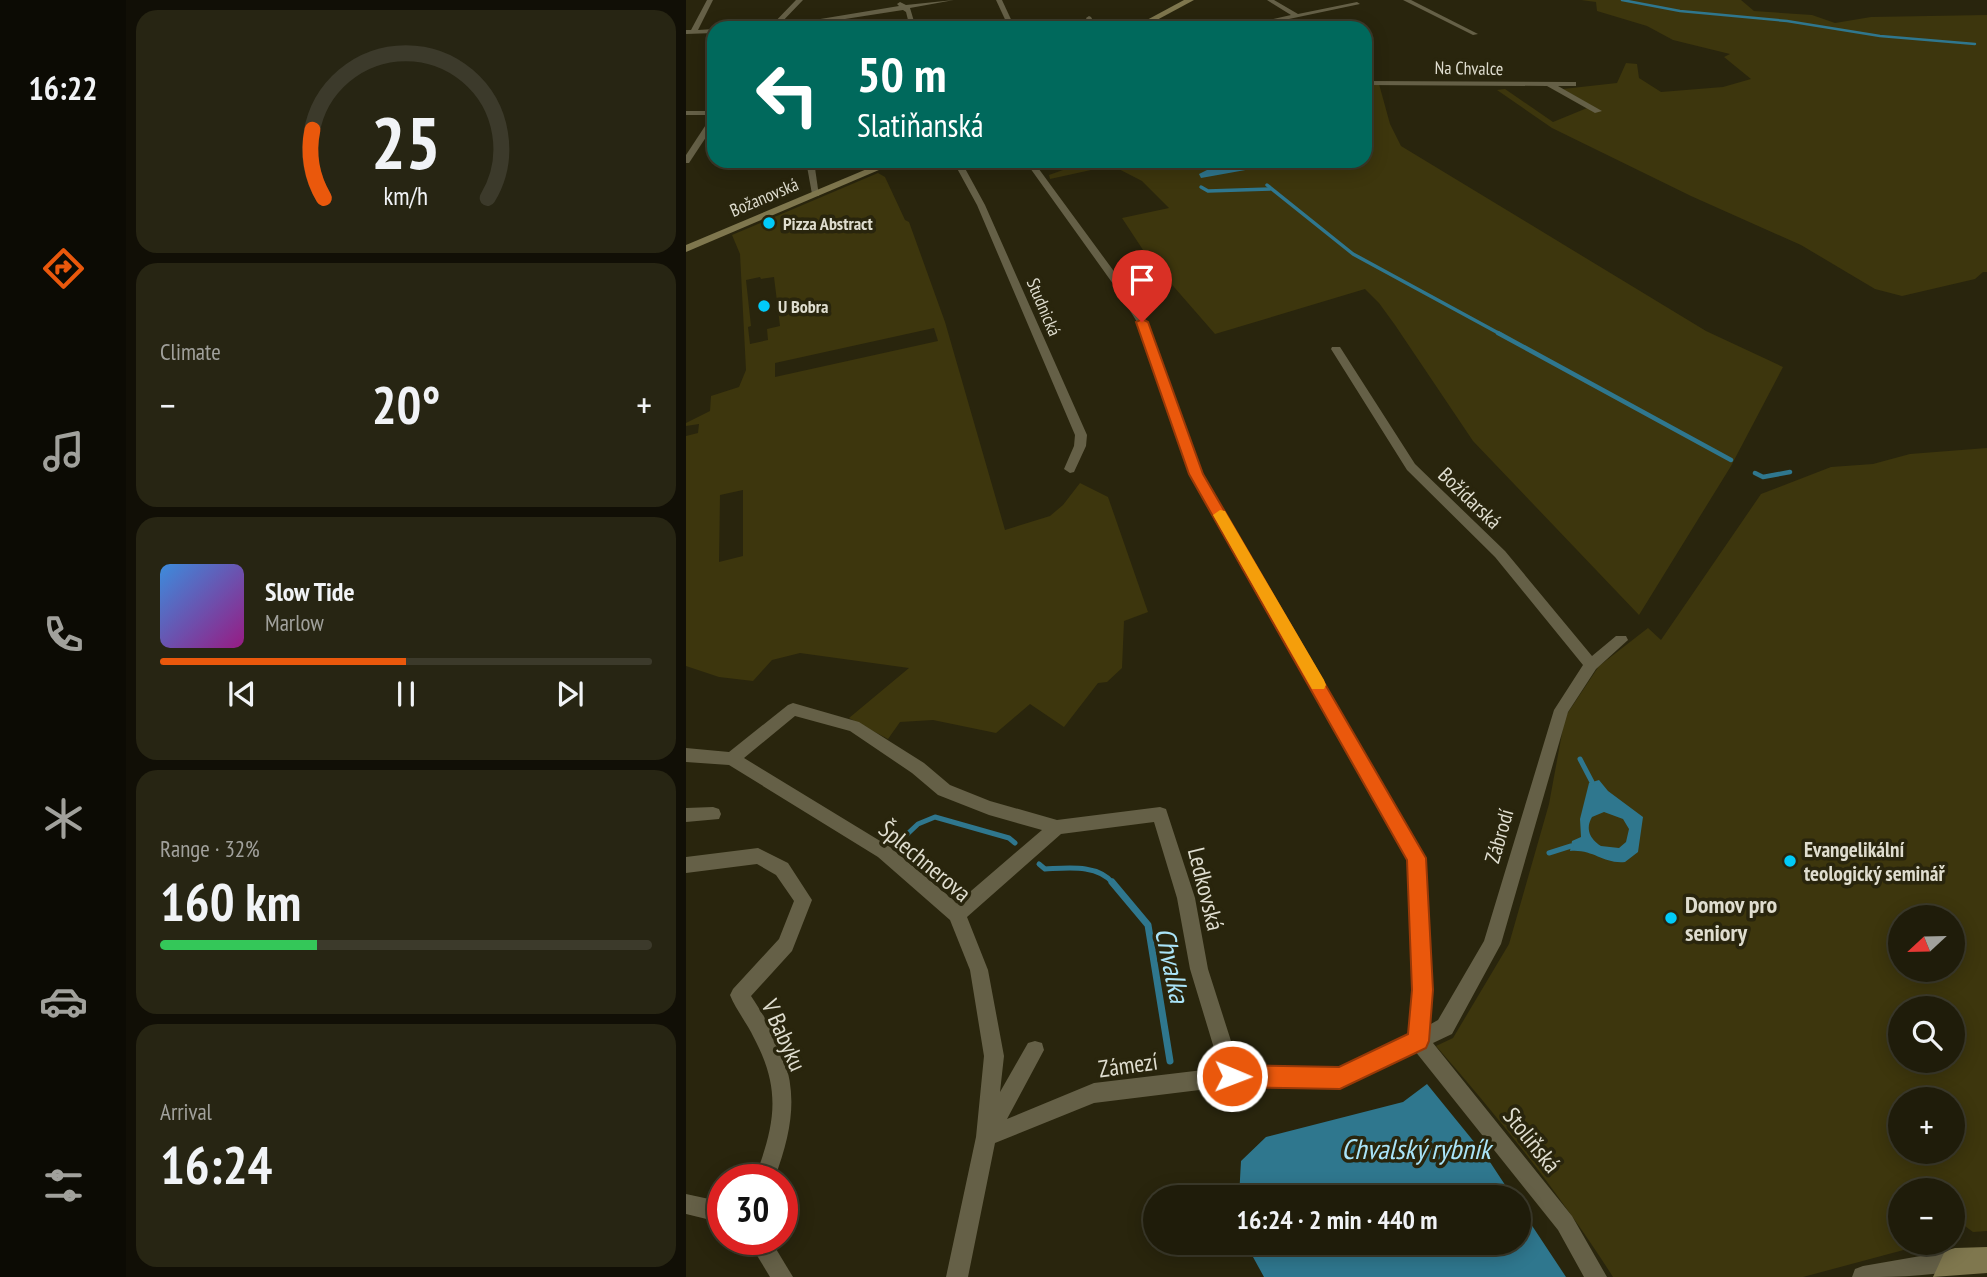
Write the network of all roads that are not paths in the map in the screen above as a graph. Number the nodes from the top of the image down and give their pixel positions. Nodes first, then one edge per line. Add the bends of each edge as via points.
1 (710, 0) edge
2 (800, 0) edge
3 (893, 0) edge
4 (951, 0) edge
5 (999, 0) edge
6 (1190, 0) edge
7 (1270, 0) edge
8 (1406, 0) edge
9 (1357, 4) dead end
10 (906, 7) junction
11 (1297, 16) junction
12 (841, 18) junction
13 (1089, 18) dead end
14 (780, 21) edge
15 (821, 21) edge
16 (840, 21) edge
17 (911, 21) edge
18 (1009, 21) edge
19 (1090, 21) edge
20 (1150, 21) edge
21 (1272, 21) edge
22 (707, 31) edge
23 (689, 32) edge
24 (1475, 34) dead end
25 (1372, 83) edge
26 (1549, 84) junction
27 (1573, 84) dead end
28 (1598, 111) dead end
29 (686, 113) edge
30 (707, 113) edge
31 (707, 129) edge
32 (686, 159) edge
33 (811, 168) edge
34 (878, 168) edge
35 (961, 168) edge
36 (1034, 168) edge
37 (816, 194) junction
38 (686, 249) edge
39 (1336, 349) dead end
40 (1070, 469) dead end
41 (1620, 640) dead end
42 (1591, 665) junction
43 (686, 755) edge
44 (732, 759) junction
45 (713, 814) dead end
46 (686, 816) edge
47 (1058, 827) junction
48 (686, 865) edge
49 (957, 914) junction
50 (1419, 1041) junction
51 (1035, 1049) dead end
52 (1232, 1076) junction
53 (986, 1137) junction
54 (770, 1164) edge
55 (686, 1204) edge
56 (707, 1209) edge
57 (768, 1255) edge
58 (1987, 1260) edge
59 (1951, 1269) edge
60 (782, 1277) edge
61 (957, 1277) edge
62 (1596, 1277) edge
63 (1863, 1277) edge

1 - 23 street
2 - 14 street
3 - 10 street
4 - 10 street
5 - 18 street
6 - 20 street
7 - 11 street
8 - 24 street
9 - 11 street
10 - 12 street
10 - 17 street
11 - 21 street
12 - 15 street
12 - 16 street
13 - 19 street
22 - 23 street
25 - 26 street, Na Chvalce
26 - 27 street, Na Chvalce
26 - 28 street
29 - 30 street
31 - 32 street
33 - 37 street
34 - 37 street, Božanovská
35 - 40 street, Studnická via 1081,435
36 - 50 street via 1142,322 1196,474 1416,858 1422,990
37 - 38 street, Božanovská
39 - 42 street, Božídarská via 1411,467 1500,554
41 - 42 street, Zábrodí
42 - 50 street, Zábrodí via 1561,710 1492,944 1445,1027
43 - 44 street, Šplechnerova
44 - 47 street, Ledkovská via 793,709 854,726 944,790
44 - 49 street, Šplechnerova via 884,852
45 - 46 street
47 - 49 street
47 - 52 street, Ledkovská via 1160,814
48 - 54 street, V Babyku via 758,856 782,869 803,900 786,945 739,995 754,1015 782,1085 776,1150
49 - 53 street, Šplechnerova via 979,970 994,1056
50 - 52 street, Zámezí via 1340,1078
50 - 62 street, Stoliňská via 1565,1223
51 - 53 street
52 - 53 street, Zámezí via 1094,1093
53 - 61 street, Šplechnerova
55 - 56 street
57 - 60 street
58 - 59 street
59 - 63 street

